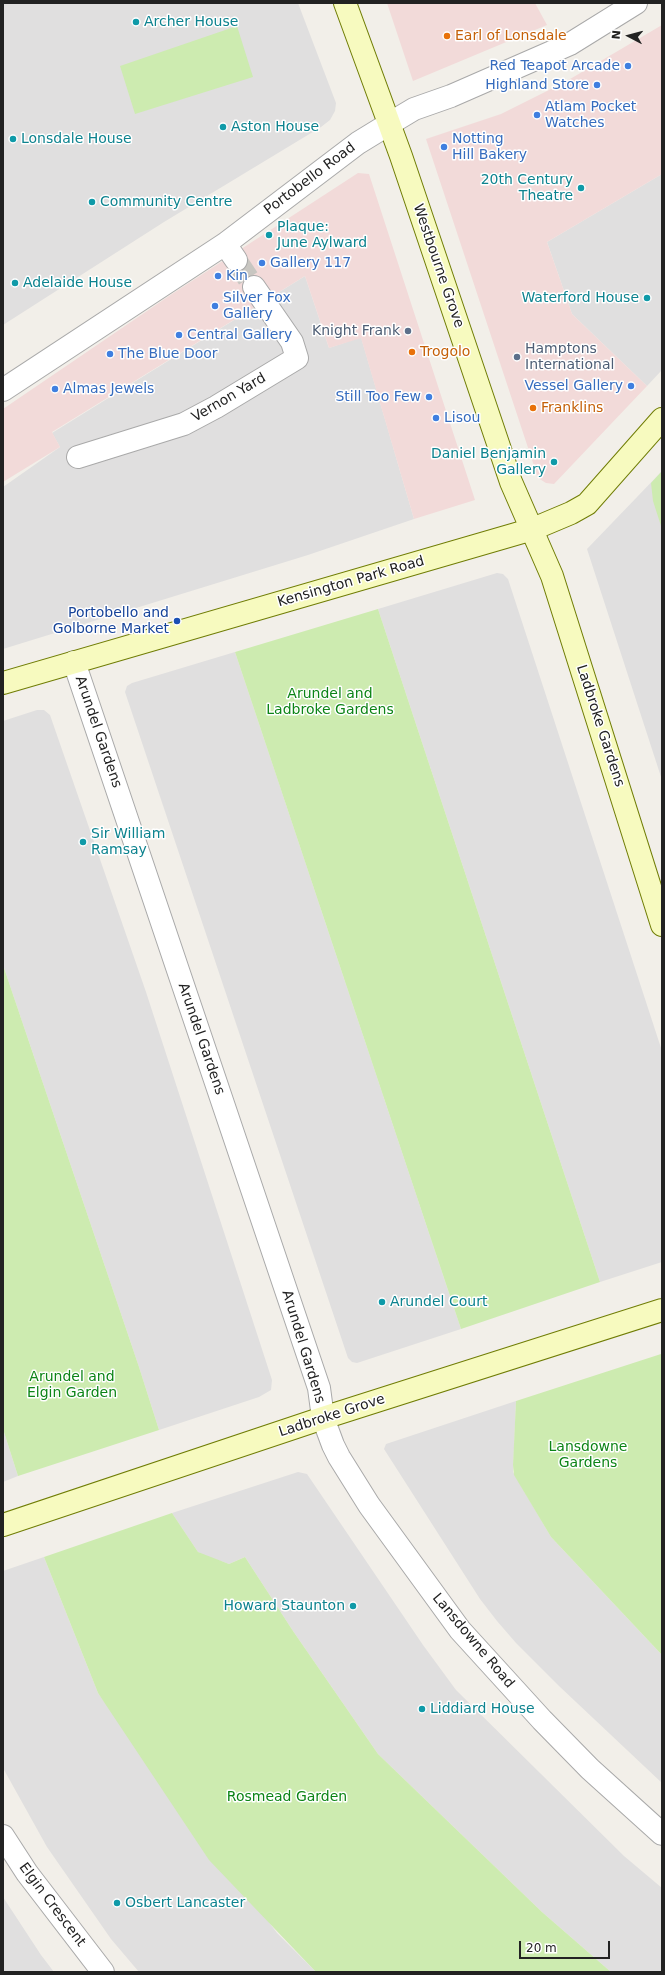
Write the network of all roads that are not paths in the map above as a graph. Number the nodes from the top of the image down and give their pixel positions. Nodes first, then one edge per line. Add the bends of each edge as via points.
1 (345, 3) edge
2 (636, 3) edge
3 (389, 124) junction
4 (254, 287) tunnel mouth
5 (3, 390) edge
6 (662, 419) edge
7 (78, 457) dead end
8 (533, 529) junction
9 (74, 662) junction
10 (3, 683) edge
11 (655, 879) edge
12 (662, 925) edge
13 (662, 1310) edge
14 (324, 1418) junction
15 (3, 1526) edge
16 (662, 1834) edge
17 (3, 1836) edge
18 (103, 1972) edge

1 - 3 main road, Westbourne Grove
2 - 3 street, Portobello Road via 570,44 451,96 414,109
3 - 5 street, Portobello Road via 358,143 231,252
3 - 8 main road, Westbourne Grove via 511,482
4 - 7 street, Vernon Yard via 292,342 297,358 184,424
6 - 8 main road, Kensington Park Road via 586,504
8 - 9 main road, Kensington Park Road
8 - 11 main road, Ladbroke Gardens
9 - 10 main road, Kensington Park Road
9 - 14 street, Arundel Gardens via 319,1388
11 - 12 main road, Ladbroke Gardens
13 - 14 main road, Ladbroke Grove
14 - 15 main road, Ladbroke Grove
14 - 16 street, Lansdowne Road via 333,1445 369,1505 460,1630 590,1769
17 - 18 street, Elgin Crescent via 32,1879

